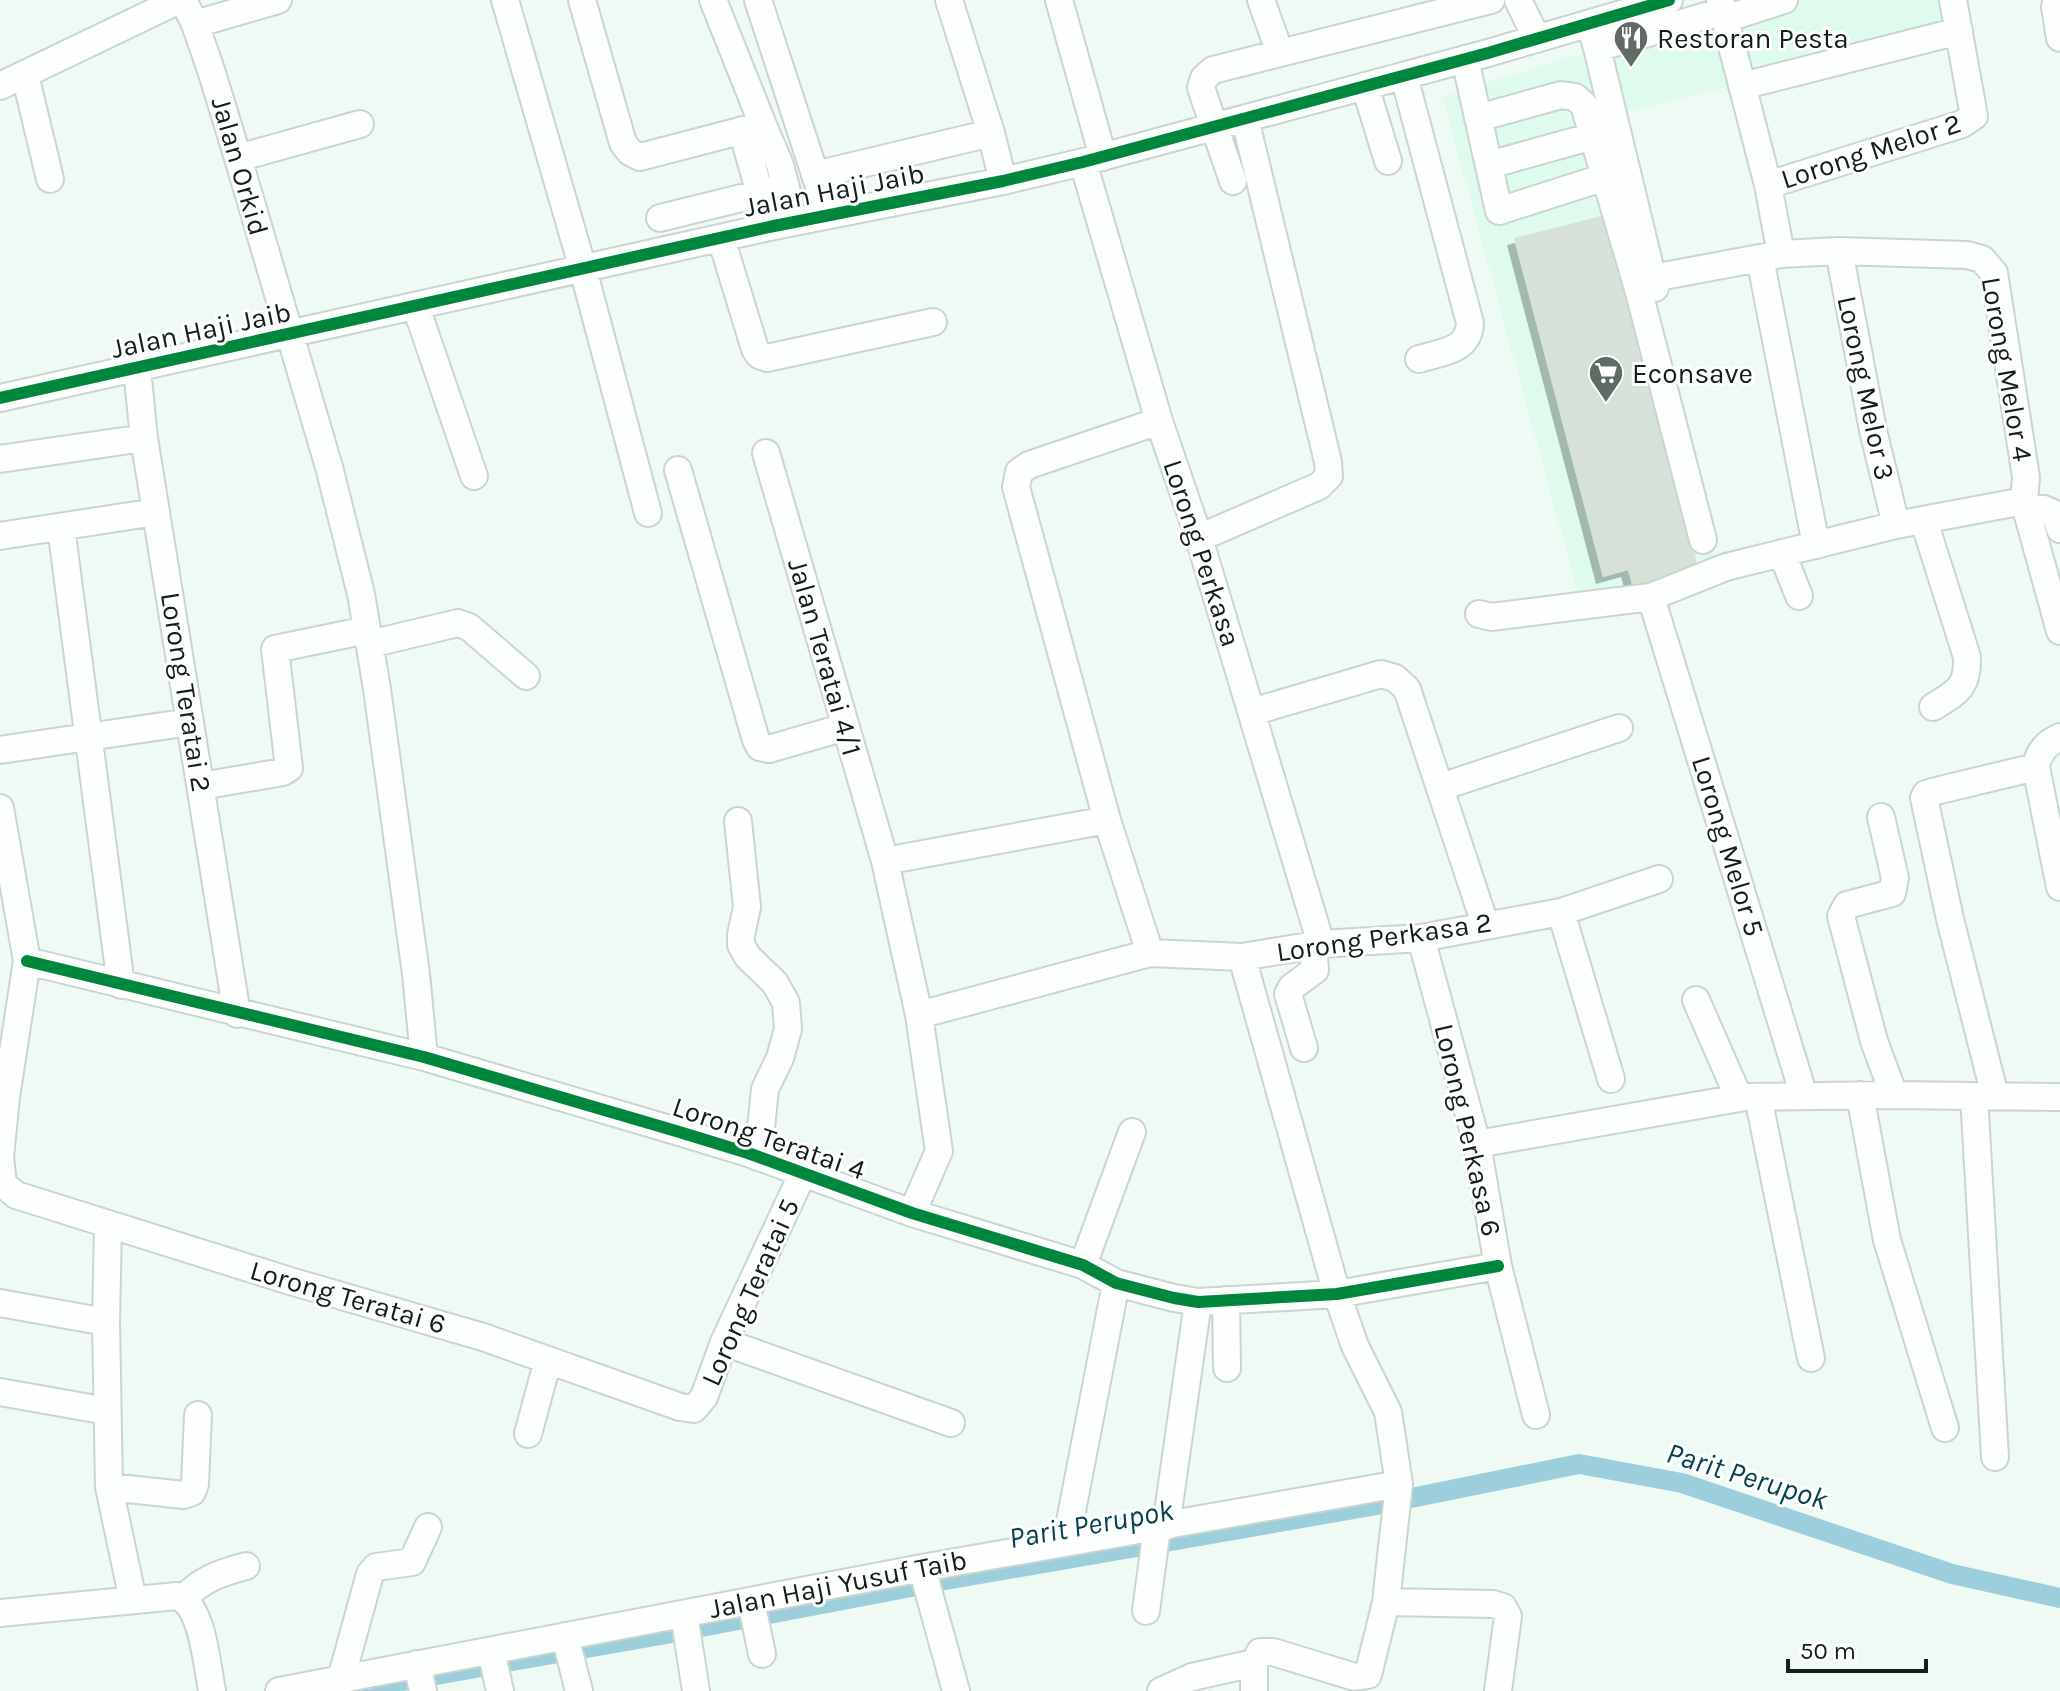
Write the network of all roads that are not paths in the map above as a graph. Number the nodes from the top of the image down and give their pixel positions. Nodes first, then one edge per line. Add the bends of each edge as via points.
1 (181, 0) edge
2 (278, 0) edge
3 (505, 0) edge
4 (582, 0) edge
5 (713, 0) edge
6 (758, 0) edge
7 (949, 0) edge
8 (1059, 0) edge
9 (1261, 0) edge
10 (1491, 0) edge
11 (1518, 0) edge
12 (1784, 0) edge
13 (1953, 0) edge
14 (2057, 0) edge
15 (1723, 10) edge
16 (1659, 12) edge
17 (195, 24) junction
18 (1959, 31) junction
19 (1593, 36) junction
20 (2060, 38) edge
21 (1537, 39) junction
22 (1280, 53) junction
23 (1465, 59) junction
24 (25, 75) junction
25 (1404, 76) junction
26 (0, 86) edge
27 (1365, 86) junction
28 (1742, 86) junction
29 (1478, 118) junction
30 (1245, 119) junction
31 (360, 124) dead end
32 (1216, 127) junction
33 (752, 128) junction
34 (991, 133) junction
35 (1593, 136) junction
36 (238, 158) junction
37 (1093, 160) junction
38 (1388, 161) dead end
39 (1489, 165) junction
40 (815, 175) junction
41 (1605, 177) junction
42 (50, 179) dead end
43 (1003, 181) junction
44 (1233, 181) dead end
45 (1768, 185) junction
46 (773, 190) junction
47 (828, 214) junction
48 (660, 218) dead end
49 (782, 224) junction
50 (721, 238) junction
51 (1839, 251) junction
52 (1771, 256) junction
53 (583, 269) junction
54 (1649, 287) junction
55 (416, 307) junction
56 (933, 322) dead end
57 (288, 336) junction
58 (1419, 359) dead end
59 (137, 369) junction
60 (0, 398) edge
61 (1159, 421) junction
62 (144, 438) junction
63 (766, 453) dead end
64 (0, 459) edge
65 (678, 470) dead end
66 (474, 476) dead end
67 (2025, 505) junction
68 (156, 512) junction
69 (648, 513) dead end
70 (1924, 521) junction
71 (1896, 525) junction
72 (61, 527) junction
73 (2060, 529) edge
74 (0, 536) edge
75 (1199, 538) junction
76 (1703, 540) dead end
77 (1816, 545) junction
78 (1782, 553) junction
79 (2051, 558) edge
80 (1726, 567) junction
81 (1799, 596) dead end
82 (1651, 597) junction
83 (1479, 614) dead end
84 (2060, 631) edge
85 (369, 637) junction
86 (526, 676) dead end
87 (1933, 707) dead end
88 (1252, 712) junction
89 (190, 722) junction
90 (845, 727) junction
91 (1619, 728) dead end
92 (88, 737) junction
93 (2060, 737) edge
94 (0, 750) edge
95 (2036, 767) junction
96 (201, 786) junction
97 (1441, 787) junction
98 (0, 808) edge
99 (1881, 817) dead end
100 (1107, 820) junction
101 (738, 821) dead end
102 (885, 861) junction
103 (1659, 879) dead end
104 (2060, 887) edge
105 (1561, 912) junction
106 (1485, 924) junction
107 (1421, 938) junction
108 (1317, 944) junction
109 (1150, 953) junction
110 (1242, 957) junction
111 (27, 961) junction
112 (121, 985) junction
113 (1696, 1000) dead end
114 (237, 1014) junction
115 (919, 1015) junction
116 (1304, 1048) dead end
117 (424, 1057) junction
118 (1611, 1079) dead end
119 (1860, 1095) junction
120 (1894, 1095) junction
121 (3, 1096) edge
122 (1804, 1096) junction
123 (1984, 1096) junction
124 (2060, 1097) edge
125 (1748, 1098) junction
126 (1132, 1132) dead end
127 (1477, 1144) junction
128 (758, 1157) junction
129 (803, 1173) junction
130 (912, 1213) junction
131 (108, 1225) junction
132 (1083, 1265) junction
133 (1498, 1266) junction
134 (1116, 1283) junction
135 (1337, 1294) junction
136 (1226, 1300) junction
137 (1198, 1302) junction
138 (0, 1303) edge
139 (106, 1322) junction
140 (724, 1342) junction
141 (1811, 1358) dead end
142 (548, 1360) junction
143 (1227, 1368) dead end
144 (0, 1392) edge
145 (694, 1409) joint
146 (107, 1411) junction
147 (198, 1415) dead end
148 (1536, 1415) dead end
149 (951, 1423) dead end
150 (1945, 1428) dead end
151 (528, 1434) dead end
152 (1995, 1457) dead end
153 (1399, 1484) junction
154 (109, 1487) junction
155 (428, 1527) dead end
156 (1158, 1533) junction
157 (1066, 1542) junction
158 (246, 1566) dead end
159 (922, 1568) junction
160 (184, 1598) junction
161 (133, 1600) junction
162 (1386, 1602) junction
163 (753, 1610) junction
164 (1146, 1611) dead end
165 (0, 1613) edge
166 (684, 1614) junction
167 (567, 1645) junction
168 (491, 1651) junction
169 (762, 1654) dead end
170 (1291, 1658) junction
171 (1254, 1663) junction
172 (420, 1678) edge
173 (341, 1679) junction
174 (212, 1691) edge
175 (279, 1691) edge
176 (500, 1691) edge
177 (579, 1691) edge
178 (696, 1691) edge
179 (956, 1691) edge
180 (1161, 1691) edge
181 (1254, 1691) edge
182 (1261, 1691) edge
183 (1498, 1691) edge

1 - 17 street, Jalan Orkid
1 - 24 street
2 - 17 street
3 - 53 street
4 - 33 street via 630,152 640,157
5 - 33 street
6 - 40 street
7 - 34 street
8 - 37 street, Lorong Perkasa
9 - 22 street
10 - 22 street
11 - 21 street
12 - 15 street, Jalan Haji Jaib
13 - 18 street
14 - 20 street
15 - 16 street, Jalan Haji Jaib
15 - 28 street
16 - 19 street, Jalan Haji Jaib
17 - 36 street, Jalan Orkid
18 - 28 street
18 - 45 street, Lorong Melor 2 via 1974,116
19 - 21 street, Jalan Haji Jaib
19 - 54 street
21 - 23 street, Jalan Haji Jaib
22 - 32 street via 1213,70 1204,78 1201,88
23 - 25 street, Jalan Haji Jaib
23 - 29 street
24 - 26 street
24 - 42 street
25 - 27 street, Jalan Haji Jaib
25 - 58 street via 1470,323 1461,346
27 - 30 street, Jalan Haji Jaib
27 - 38 street
28 - 45 street
29 - 35 street via 1561,95 1575,97 1584,105
29 - 39 street
30 - 32 street, Jalan Haji Jaib
30 - 75 street via 1329,476 1319,486
31 - 36 street
32 - 37 street, Jalan Haji Jaib
32 - 44 street
33 - 46 street via 773,144
34 - 40 street
34 - 43 street
35 - 39 street
35 - 41 street
36 - 57 street, Jalan Orkid
37 - 43 street, Jalan Haji Jaib
37 - 61 street, Lorong Perkasa
39 - 41 street via 1499,211
40 - 47 street
41 - 54 street
43 - 47 street, Jalan Haji Jaib
45 - 52 street
46 - 48 street
46 - 49 street
47 - 49 street, Jalan Haji Jaib
49 - 50 street, Jalan Haji Jaib
50 - 53 street, Jalan Haji Jaib
50 - 56 street via 759,355 767,358
51 - 52 street, Lorong Melor 4
51 - 67 street, Lorong Melor 4 via 1967,255 1989,265 2026,477
51 - 71 street, Lorong Melor 3
52 - 54 street, Lorong Melor 4
52 - 77 street
53 - 55 street, Jalan Haji Jaib
53 - 69 street
54 - 76 street
54 - 80 street
55 - 57 street, Jalan Haji Jaib
55 - 66 street
57 - 59 street, Jalan Haji Jaib
57 - 85 street, Jalan Orkid via 329,467
59 - 60 street, Jalan Haji Jaib
59 - 62 street, Lorong Teratai 2
61 - 75 street, Lorong Perkasa
61 - 100 street via 1029,465 1019,472 1016,487
62 - 64 street
62 - 68 street, Lorong Teratai 2
63 - 90 street, Jalan Teratai 4/1
65 - 90 street via 760,747 769,749
67 - 70 street
67 - 73 street via 2055,514
67 - 79 street, Lorong Melor 4
68 - 72 street
68 - 89 street, Lorong Teratai 2
70 - 71 street
70 - 87 street via 1967,657 1964,684
71 - 77 street
72 - 74 street
72 - 92 street
75 - 88 street, Lorong Perkasa
77 - 78 street
78 - 80 street
78 - 81 street
79 - 84 street, Lorong Melor 4
80 - 82 street
82 - 83 street via 1492,617
82 - 122 street, Lorong Melor 5
85 - 86 street via 458,623
85 - 96 street via 275,649 289,768
85 - 117 street, Jalan Orkid
88 - 97 street via 1381,674 1395,678 1407,689
88 - 108 street, Lorong Perkasa
89 - 92 street
89 - 96 street, Lorong Teratai 2
90 - 102 street, Jalan Teratai 4/1
91 - 97 street
92 - 94 street
92 - 112 street
93 - 95 street via 2043,749
95 - 104 street
95 - 123 street via 1924,798
96 - 114 street, Lorong Teratai 2
97 - 106 street
98 - 111 street
99 - 120 street via 1895,887 1892,893 1847,905 1841,916
100 - 102 street
100 - 109 street
101 - 128 street via 747,907 741,945 775,983 786,1003 788,1029 765,1089
102 - 115 street, Jalan Teratai 4/1
103 - 105 street, Lorong Perkasa 2
105 - 106 street, Lorong Perkasa 2
105 - 118 street
106 - 107 street, Lorong Perkasa 2
107 - 108 street, Lorong Perkasa 2
107 - 127 street, Lorong Perkasa 6
108 - 110 street, Lorong Perkasa 2
108 - 116 street via 1315,970 1288,994
109 - 110 street, Lorong Perkasa 2
109 - 115 street, Lorong Perkasa 2
110 - 135 street
111 - 112 street, Lorong Teratai 4
111 - 121 street
112 - 114 street, Lorong Teratai 4
113 - 125 street
114 - 117 street, Lorong Teratai 4
115 - 130 street, Jalan Teratai 4/1 via 939,1151
117 - 128 street, Lorong Teratai 4
119 - 120 street
119 - 122 street
119 - 150 street via 1887,1240
120 - 123 street
121 - 131 street, Lorong Teratai 6 via 3,1184 16,1195
122 - 125 street
123 - 124 street
123 - 152 street
125 - 127 street
125 - 141 street
126 - 132 street
127 - 133 street, Lorong Perkasa 6
128 - 129 street, Lorong Teratai 4
129 - 130 street, Lorong Teratai 4
129 - 140 street, Lorong Teratai 5
130 - 132 street, Lorong Teratai 4
131 - 139 street
131 - 142 street, Lorong Teratai 6
132 - 134 street, Lorong Teratai 4
133 - 135 street, Lorong Teratai 4
133 - 148 street, Lorong Perkasa 6
134 - 137 street, Lorong Teratai 4
134 - 157 street
135 - 136 street, Lorong Teratai 4
135 - 153 street via 1355,1346 1388,1412
136 - 137 street, Lorong Teratai 4
136 - 143 street
137 - 156 street
138 - 139 street
139 - 146 street
140 - 145 street, Lorong Teratai 5 via 704,1397
140 - 149 street
142 - 145 street, Lorong Teratai 6
142 - 151 street
144 - 146 street
146 - 154 street
147 - 154 street via 192,1492
153 - 156 street, Jalan Haji Yusuf Taib
153 - 162 street
154 - 161 street
155 - 173 street via 412,1562 383,1565 370,1574
156 - 157 street, Jalan Haji Yusuf Taib
156 - 164 street
157 - 159 street, Jalan Haji Yusuf Taib
158 - 160 street via 217,1573
159 - 163 street, Jalan Haji Yusuf Taib
159 - 179 street
160 - 161 street
160 - 174 street via 198,1622
161 - 165 street
162 - 170 street via 1368,1675 1355,1677
162 - 183 street via 1503,1607 1508,1616
163 - 166 street, Jalan Haji Yusuf Taib
163 - 169 street
166 - 167 street, Jalan Haji Yusuf Taib
166 - 178 street
167 - 168 street, Jalan Haji Yusuf Taib
167 - 177 street
168 - 172 street, Jalan Haji Yusuf Taib
168 - 176 street
170 - 171 street via 1260,1652
170 - 182 street
171 - 180 street via 1192,1677
171 - 181 street
172 - 173 street, Jalan Haji Yusuf Taib
173 - 175 street, Jalan Haji Yusuf Taib

